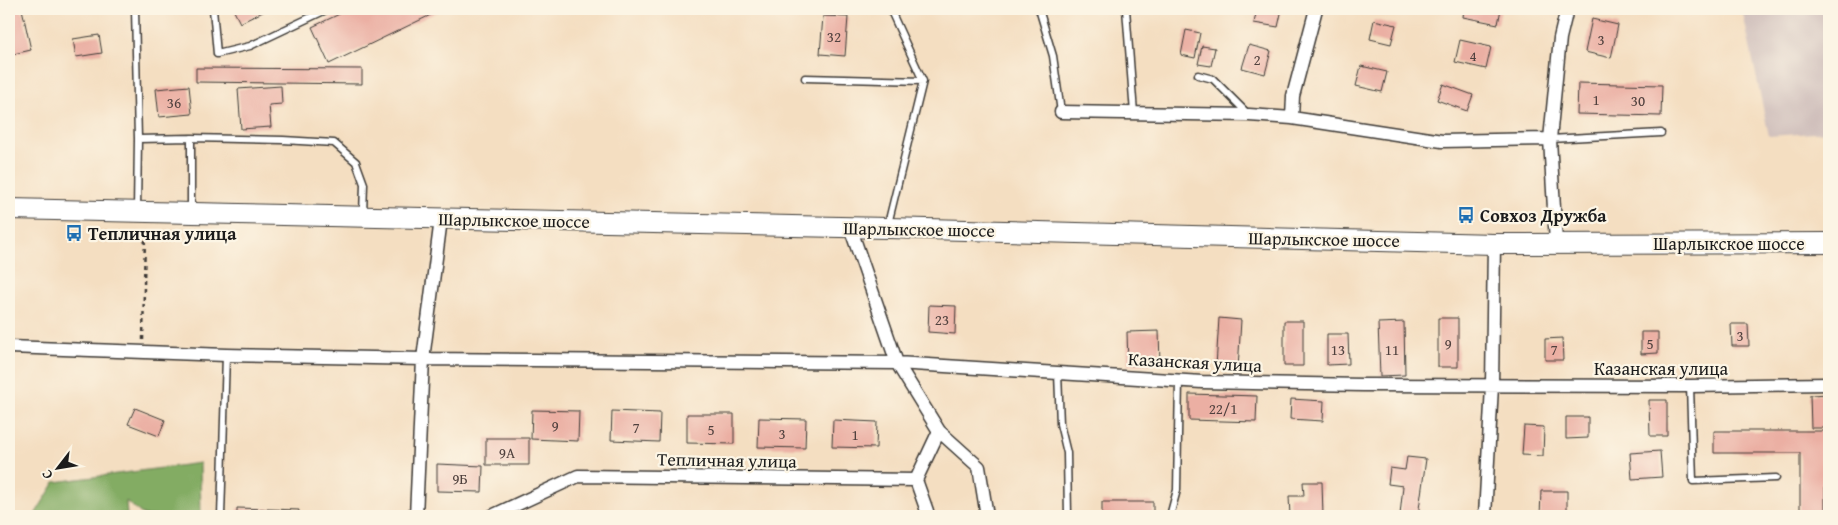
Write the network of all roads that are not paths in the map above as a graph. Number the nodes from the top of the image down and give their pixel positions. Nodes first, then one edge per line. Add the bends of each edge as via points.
1 (135, 9) edge
2 (213, 9) edge
3 (328, 9) edge
4 (890, 9) edge
5 (1039, 9) edge
6 (1126, 9) edge
7 (1316, 9) edge
8 (1567, 9) edge
9 (1198, 75) dead end
10 (805, 78) dead end
11 (923, 81) junction
12 (1061, 112) joint
13 (1134, 113) junction
14 (1249, 115) junction
15 (1292, 118) junction
16 (1661, 134) dead end
17 (191, 138) junction
18 (138, 139) junction
19 (1550, 139) junction
20 (9, 209) edge
21 (137, 212) junction
22 (192, 213) junction
23 (363, 217) junction
24 (441, 219) junction
25 (850, 227) junction
26 (888, 228) junction
27 (1556, 243) junction
28 (1829, 243) edge
29 (1494, 244) junction
30 (9, 348) edge
31 (226, 355) junction
32 (423, 359) junction
33 (896, 363) junction
34 (1058, 373) junction
35 (1179, 380) junction
36 (1829, 384) edge
37 (1492, 386) junction
38 (1690, 386) junction
39 (939, 431) junction
40 (1776, 478) dead end
41 (916, 480) junction
42 (930, 514) edge
43 (222, 516) edge
44 (416, 516) edge
45 (492, 516) edge
46 (988, 516) edge
47 (1068, 516) edge
48 (1170, 516) edge
49 (1485, 516) edge

1 - 18 lane
2 - 3 lane via 217,54 250,46
4 - 11 lane
5 - 12 lane via 1053,56
6 - 13 lane
7 - 15 street via 1293,96
8 - 19 street via 1560,38
9 - 14 lane via 1213,79
10 - 11 lane
11 - 26 lane
12 - 13 street
13 - 14 street
14 - 15 street
15 - 19 street via 1442,142
16 - 19 lane
17 - 18 lane
17 - 22 lane
17 - 23 lane via 334,144 356,162 364,184
18 - 21 lane
19 - 27 street
20 - 21 main road, Шарлыкское шоссе
21 - 22 main road, Шарлыкское шоссе
22 - 23 main road, Шарлыкское шоссе
23 - 24 main road, Шарлыкское шоссе
24 - 25 main road, Шарлыкское шоссе
24 - 32 street
25 - 26 main road, Шарлыкское шоссе
25 - 33 street
26 - 29 main road, Шарлыкское шоссе
27 - 28 main road, Шарлыкское шоссе
27 - 29 main road, Шарлыкское шоссе
29 - 37 street
30 - 31 street, Казанская улица
31 - 32 street, Казанская улица
31 - 43 lane
32 - 33 street, Казанская улица
32 - 44 street
33 - 34 street, Казанская улица
33 - 39 street
34 - 35 street, Казанская улица
34 - 47 lane via 1060,424 1067,452
35 - 37 street, Казанская улица
35 - 48 lane via 1178,490
36 - 38 street, Казанская улица
37 - 38 street, Казанская улица
37 - 49 street
38 - 40 lane via 1693,481
39 - 41 street
39 - 46 street via 979,467
41 - 42 street
41 - 45 street, Тепличная улица via 578,476

